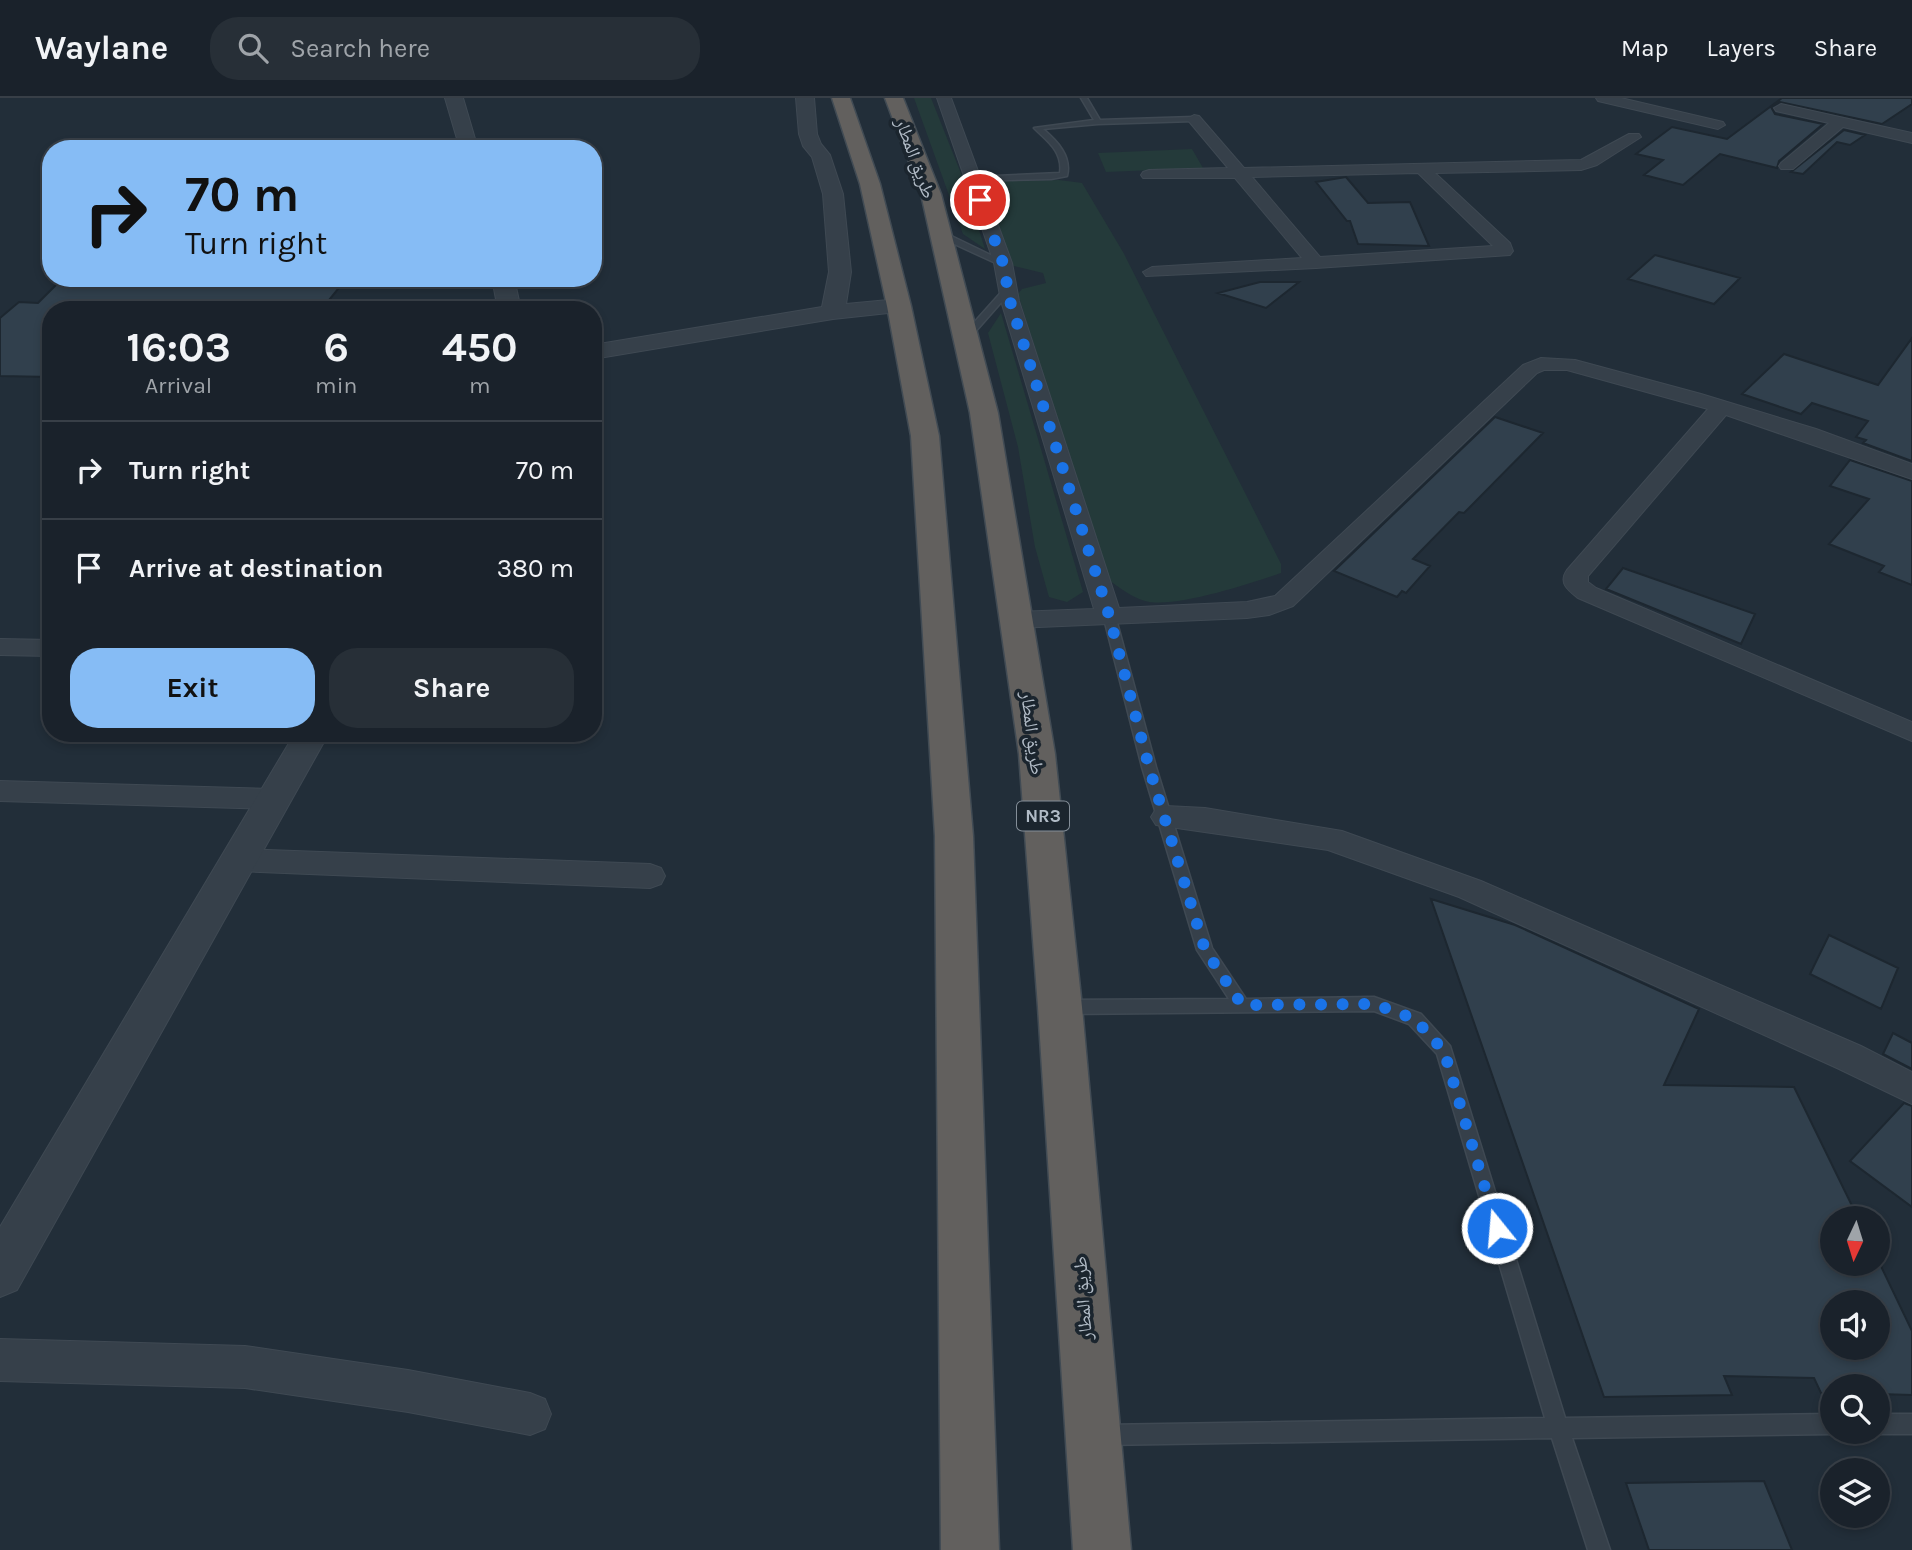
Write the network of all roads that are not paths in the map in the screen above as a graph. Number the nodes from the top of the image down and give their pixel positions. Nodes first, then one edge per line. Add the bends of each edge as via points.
1 (458, 98) edge
2 (805, 98) edge
3 (841, 98) edge
4 (894, 98) edge
5 (944, 98) edge
6 (1084, 98) edge
7 (1603, 98) edge
8 (1683, 103) dead end
9 (1781, 108) dead end
10 (1667, 114) junction
11 (1194, 119) joint
12 (1841, 121) junction
13 (1098, 122) junction
14 (1718, 125) dead end
15 (1634, 137) dead end
16 (1912, 138) edge
17 (466, 140) edge
18 (1787, 166) dead end
19 (1423, 170) junction
20 (1241, 174) junction
21 (1149, 175) dead end
22 (973, 179) junction
23 (940, 234) junction
24 (1003, 263) junction
25 (1316, 263) junction
26 (1152, 272) dead end
27 (1008, 290) junction
28 (899, 306) junction
29 (833, 312) junction
30 (965, 338) junction
31 (602, 350) edge
32 (1721, 407) junction
33 (1912, 471) edge
34 (1109, 615) junction
35 (1016, 620) junction
36 (0, 647) edge
37 (42, 649) edge
38 (1911, 732) edge
39 (307, 742) edge
40 (0, 792) edge
41 (273, 799) junction
42 (1166, 817) junction
43 (237, 860) junction
44 (650, 876) dead end
45 (1242, 1005) junction
46 (1060, 1007) junction
47 (1912, 1089) edge
48 (0, 1273) edge
49 (0, 1360) edge
50 (530, 1415) dead end
51 (1820, 1424) edge
52 (1890, 1424) edge
53 (1912, 1424) edge
54 (1559, 1430) junction
55 (1091, 1435) junction
56 (970, 1550) edge
57 (1102, 1550) edge
58 (1599, 1550) edge

1 - 17 street
2 - 29 street via 807,134 821,155 833,194 840,272
3 - 28 highway via 870,184
4 - 23 highway, طريق المطار / NR3 via 931,194
5 - 22 street
6 - 13 lane
7 - 10 street
8 - 10 street
9 - 12 street
10 - 14 street
11 - 13 lane
11 - 20 street
12 - 16 street
12 - 18 street
13 - 22 lane via 1037,128 1057,144 1064,174
15 - 19 street via 1587,164
19 - 20 street
19 - 25 street via 1504,251
20 - 21 street
20 - 25 street
22 - 24 street
23 - 24 lane
23 - 30 highway, طريق المطار / NR3
24 - 27 street
25 - 26 street
27 - 30 lane
27 - 34 street
28 - 29 street
28 - 56 highway via 925,436 954,836
29 - 31 street
30 - 35 highway, طريق المطار / NR3 via 984,413
32 - 33 street
32 - 34 street via 1568,364 1541,364 1530,369 1283,601 1247,610
32 - 38 street via 1576,575 1576,584 1587,593
34 - 35 street
34 - 42 lane
35 - 46 highway, طريق المطار / NR3 via 1037,754
36 - 37 street
39 - 41 street
40 - 41 street
41 - 43 street
42 - 45 lane via 1205,950
42 - 47 street via 1331,839 1470,889
43 - 44 street
43 - 48 street
45 - 46 lane
45 - 54 lane via 1374,1004 1415,1019 1444,1051
46 - 55 highway, طريق المطار / NR3
49 - 50 street via 245,1367
51 - 54 lane
52 - 53 lane
54 - 55 lane
54 - 58 lane
55 - 57 highway, طريق المطار / NR3

